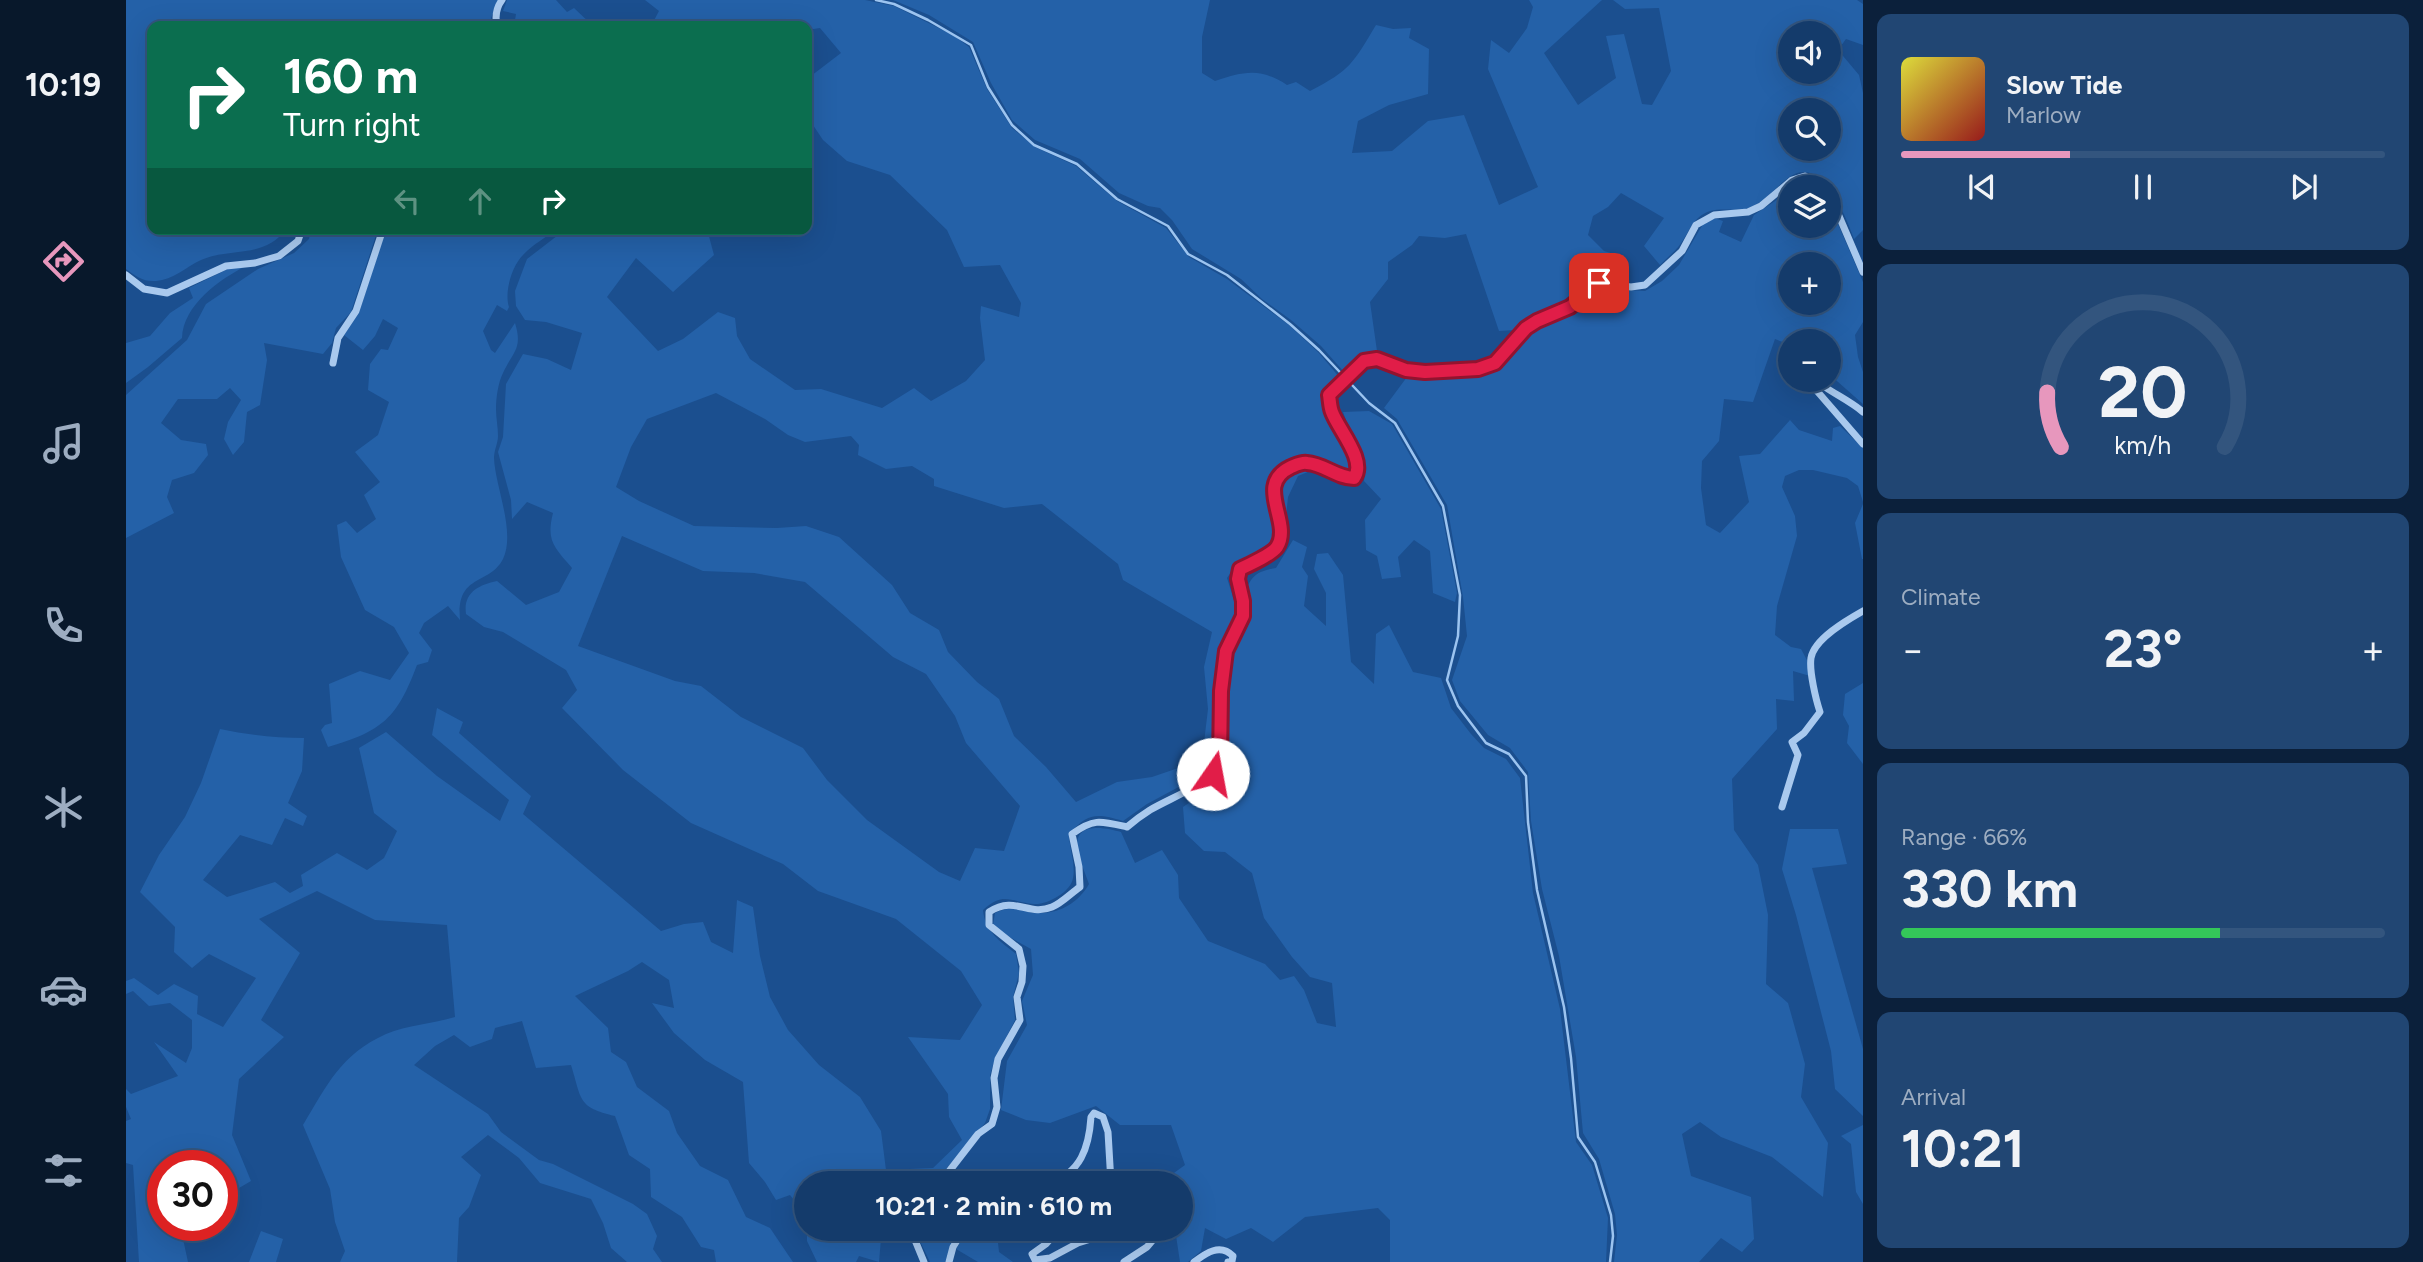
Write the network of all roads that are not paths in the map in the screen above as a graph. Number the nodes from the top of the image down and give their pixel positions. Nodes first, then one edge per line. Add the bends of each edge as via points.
1 (502, 0) edge
2 (496, 21) edge
3 (1778, 192) edge
4 (1841, 221) edge
5 (300, 235) edge
6 (381, 235) edge
7 (1863, 272) edge
8 (126, 275) edge
9 (333, 363) dead end
10 (1863, 412) edge
11 (1863, 444) edge
12 (1863, 611) edge
13 (1782, 807) dead end
14 (949, 1171) edge
15 (1069, 1171) edge
16 (1110, 1171) edge
17 (915, 1241) edge
18 (957, 1241) edge
19 (1049, 1241) edge
20 (1084, 1241) edge
21 (1152, 1241) edge
22 (924, 1262) edge
23 (948, 1262) edge
24 (1124, 1262) edge
25 (1194, 1262) edge
26 (1228, 1262) edge

1 - 2 street
3 - 14 street via 1748,212 1706,218 1696,225 1678,256 1645,285 1599,283 1570,307 1526,328 1495,363 1478,369 1425,372 1377,359 1364,361 1329,395 1358,473 1345,478 1307,463 1286,470 1276,480 1279,545 1240,569 1243,616 1226,651 1220,763 1213,774 1126,827 1098,820 1072,834 1080,887 1052,907 1001,904 989,912 989,925 1020,949 1020,1020 998,1059 992,1124 978,1134
4 - 7 street
5 - 8 street via 279,256 226,267 167,293 144,289
6 - 9 street via 356,311 338,338
10 - 11 street via 1818,386 1824,401
12 - 13 street via 1826,636 1811,658 1812,688 1820,712 1792,742 1798,755
15 - 16 street via 1090,1137 1094,1113 1103,1117 1108,1132
17 - 22 street
18 - 23 street
19 - 20 street via 1032,1254 1035,1260 1050,1258
21 - 24 street
25 - 26 street via 1219,1249 1233,1256

